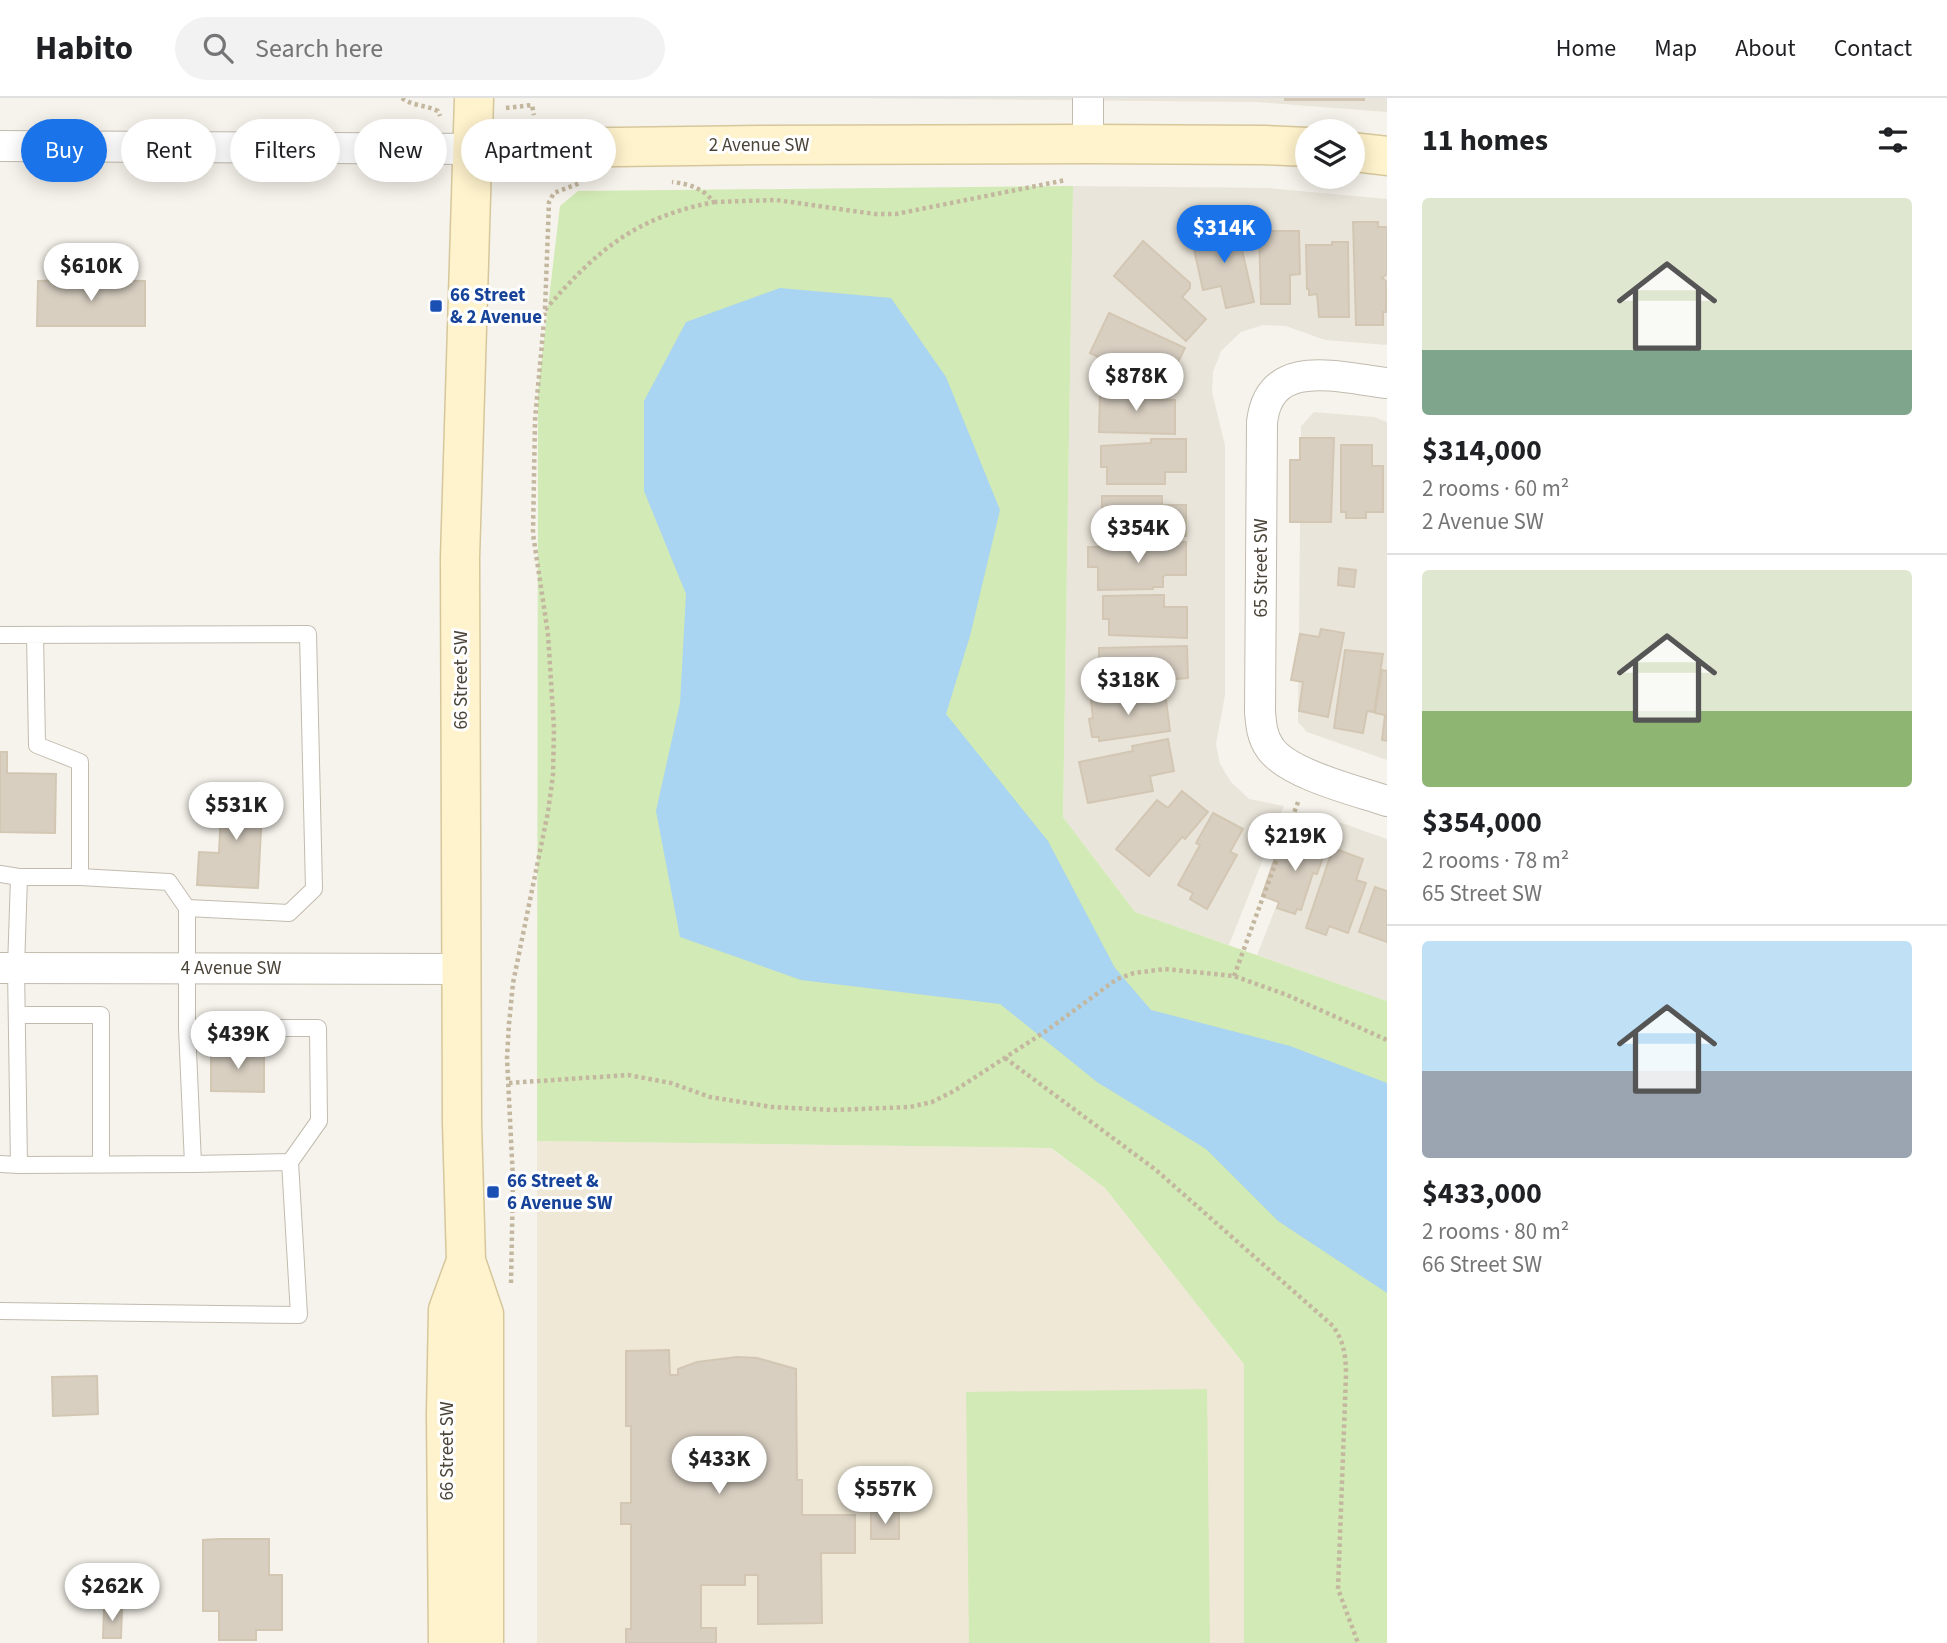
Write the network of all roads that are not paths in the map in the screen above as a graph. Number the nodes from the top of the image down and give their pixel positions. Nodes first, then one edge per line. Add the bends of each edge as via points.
1 (474, 98) edge
2 (1088, 98) edge
3 (474, 119) edge
4 (1088, 144) junction
5 (0, 146) edge
6 (616, 147) edge
7 (1295, 147) edge
8 (461, 149) edge
9 (1365, 153) edge
10 (1387, 156) edge
11 (472, 182) edge
12 (1387, 383) edge
13 (0, 635) edge
14 (35, 635) junction
15 (1387, 801) edge
16 (0, 874) edge
17 (19, 877) junction
18 (80, 877) junction
19 (187, 908) junction
20 (185, 967) junction
21 (8, 968) edge
22 (463, 969) junction
23 (17, 1015) junction
24 (187, 1028) junction
25 (290, 1162) junction
26 (0, 1164) edge
27 (193, 1164) junction
28 (19, 1165) junction
29 (101, 1165) junction
30 (466, 1261) junction
31 (0, 1311) edge
32 (448, 1643) edge
33 (484, 1643) edge

1 - 3 main road, 66 Street SW
2 - 4 street
4 - 6 main road, 2 Avenue SW
4 - 7 main road, 2 Avenue SW
5 - 8 street, 2 Avenue SW
9 - 10 main road
11 - 22 main road, 66 Street SW via 460,558
12 - 15 street, 65 Street SW via 1296,377 1274,388 1264,408 1260,712 1264,737 1286,763
13 - 14 lane
14 - 18 lane via 37,746 80,762
14 - 19 lane via 308,634 314,889 289,913
16 - 17 lane
17 - 18 lane
17 - 21 lane
18 - 19 lane via 169,882
19 - 20 lane
20 - 21 street, 4 Avenue SW
20 - 22 street, 4 Avenue SW
20 - 24 lane
21 - 23 lane
22 - 30 main road, 66 Street SW
23 - 28 lane
23 - 29 lane via 101,1015
24 - 25 lane via 318,1028 319,1121
24 - 27 lane
25 - 27 lane
25 - 31 lane via 299,1315
26 - 28 lane
27 - 29 lane
28 - 29 lane
30 - 32 main road, 66 Street SW via 448,1310
30 - 33 main road, 66 Street SW via 484,1314

